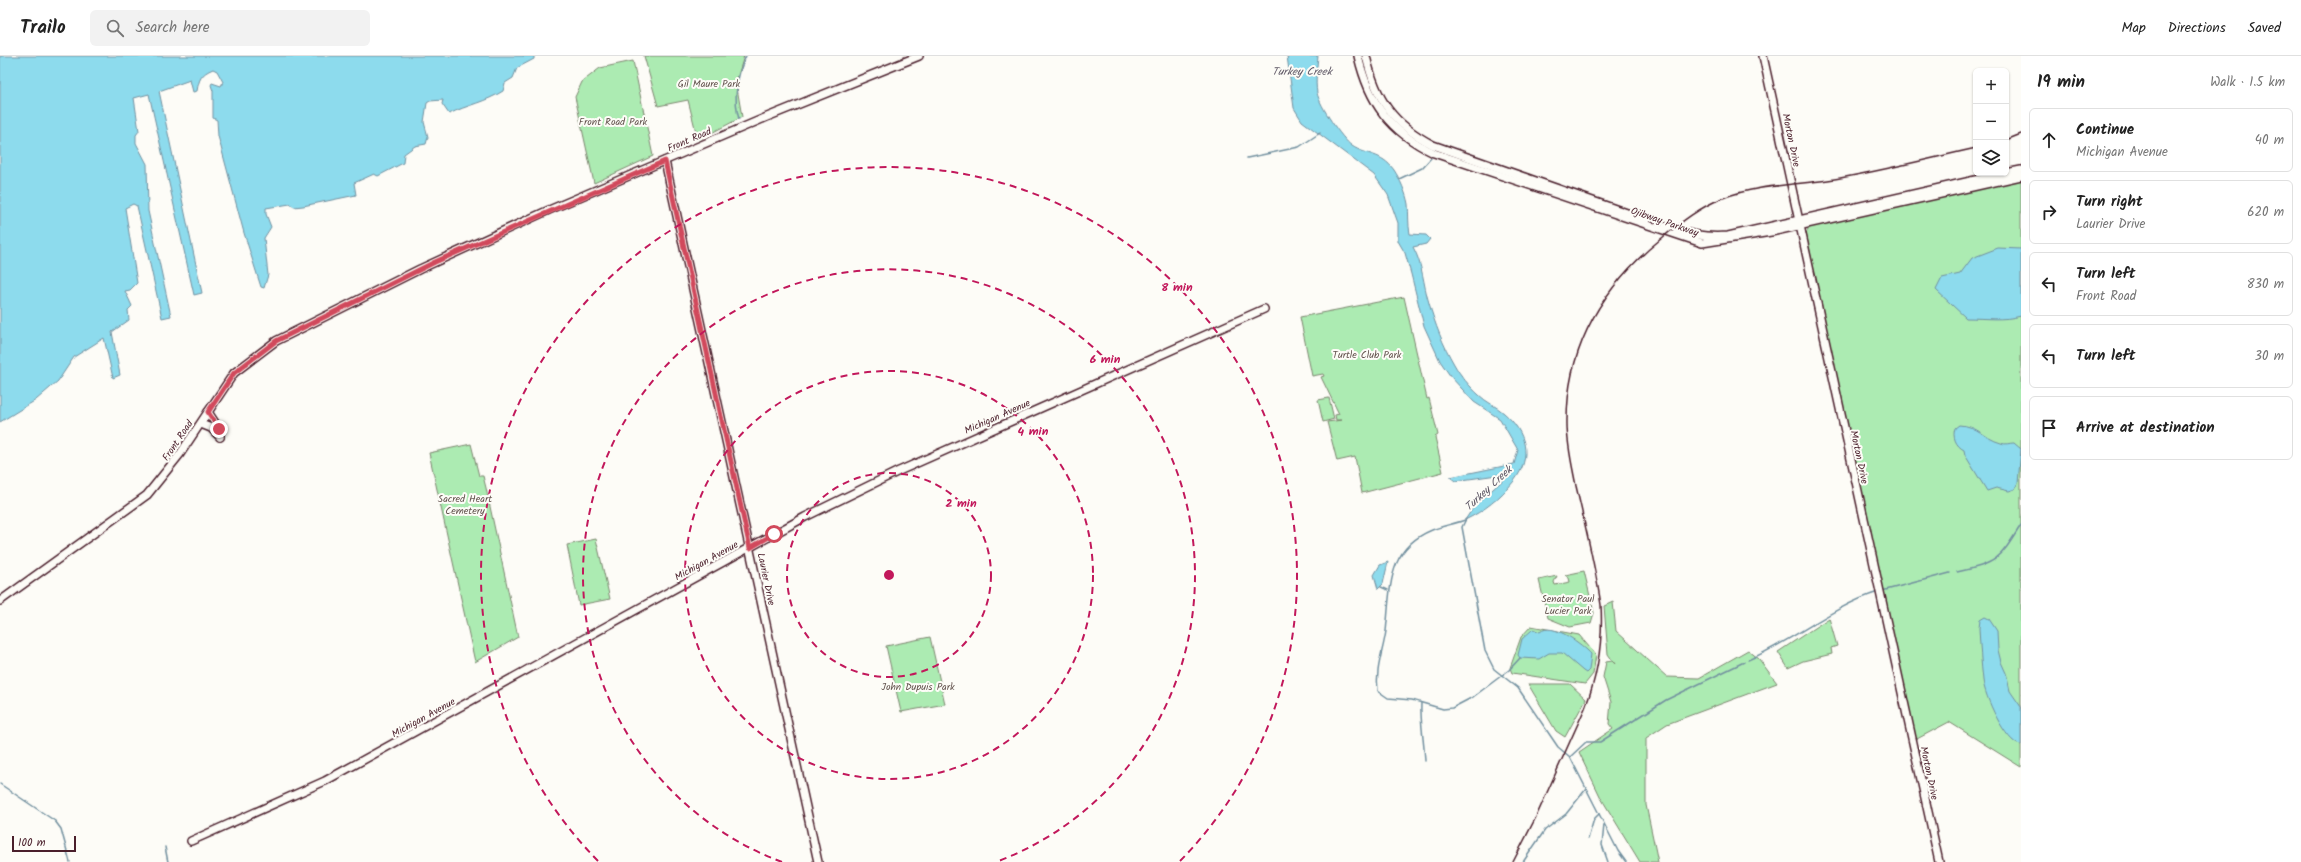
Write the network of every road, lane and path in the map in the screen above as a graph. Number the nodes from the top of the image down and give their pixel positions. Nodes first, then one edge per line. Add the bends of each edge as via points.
1 (919, 56) edge
2 (1358, 56) edge
3 (1366, 56) edge
4 (1763, 56) edge
5 (665, 161) junction
6 (2021, 170) edge
7 (2009, 172) edge
8 (1994, 176) edge
9 (2021, 176) edge
10 (1799, 223) junction
11 (1264, 309) dead end
12 (208, 412) junction
13 (201, 424) junction
14 (750, 548) junction
15 (0, 601) edge
16 (191, 840) dead end
17 (818, 862) edge
18 (1939, 862) edge

1 - 5 street, Front Road
2 - 10 street, Ojibway Parkway via 1363,77 1382,114 1417,145 1434,153 1690,241 1712,243
3 - 10 street, Ojibway Parkway via 1371,78 1381,101 1402,126 1433,145 1693,236 1728,236
4 - 10 street, Morton Drive
5 - 12 street, Front Road via 430,264 276,341 234,373
5 - 14 street, Laurier Drive
6 - 7 street, Ojibway Parkway
8 - 10 street, Ojibway Parkway
9 - 10 street, Ojibway Parkway
10 - 18 street, Morton Drive
11 - 14 street, Michigan Avenue via 898,471
12 - 13 street, Front Road
12 - 13 street via 219,429 220,437 211,428
13 - 15 street, Front Road via 166,474 147,495
14 - 16 street, Michigan Avenue via 325,781
14 - 17 street, Laurier Drive

